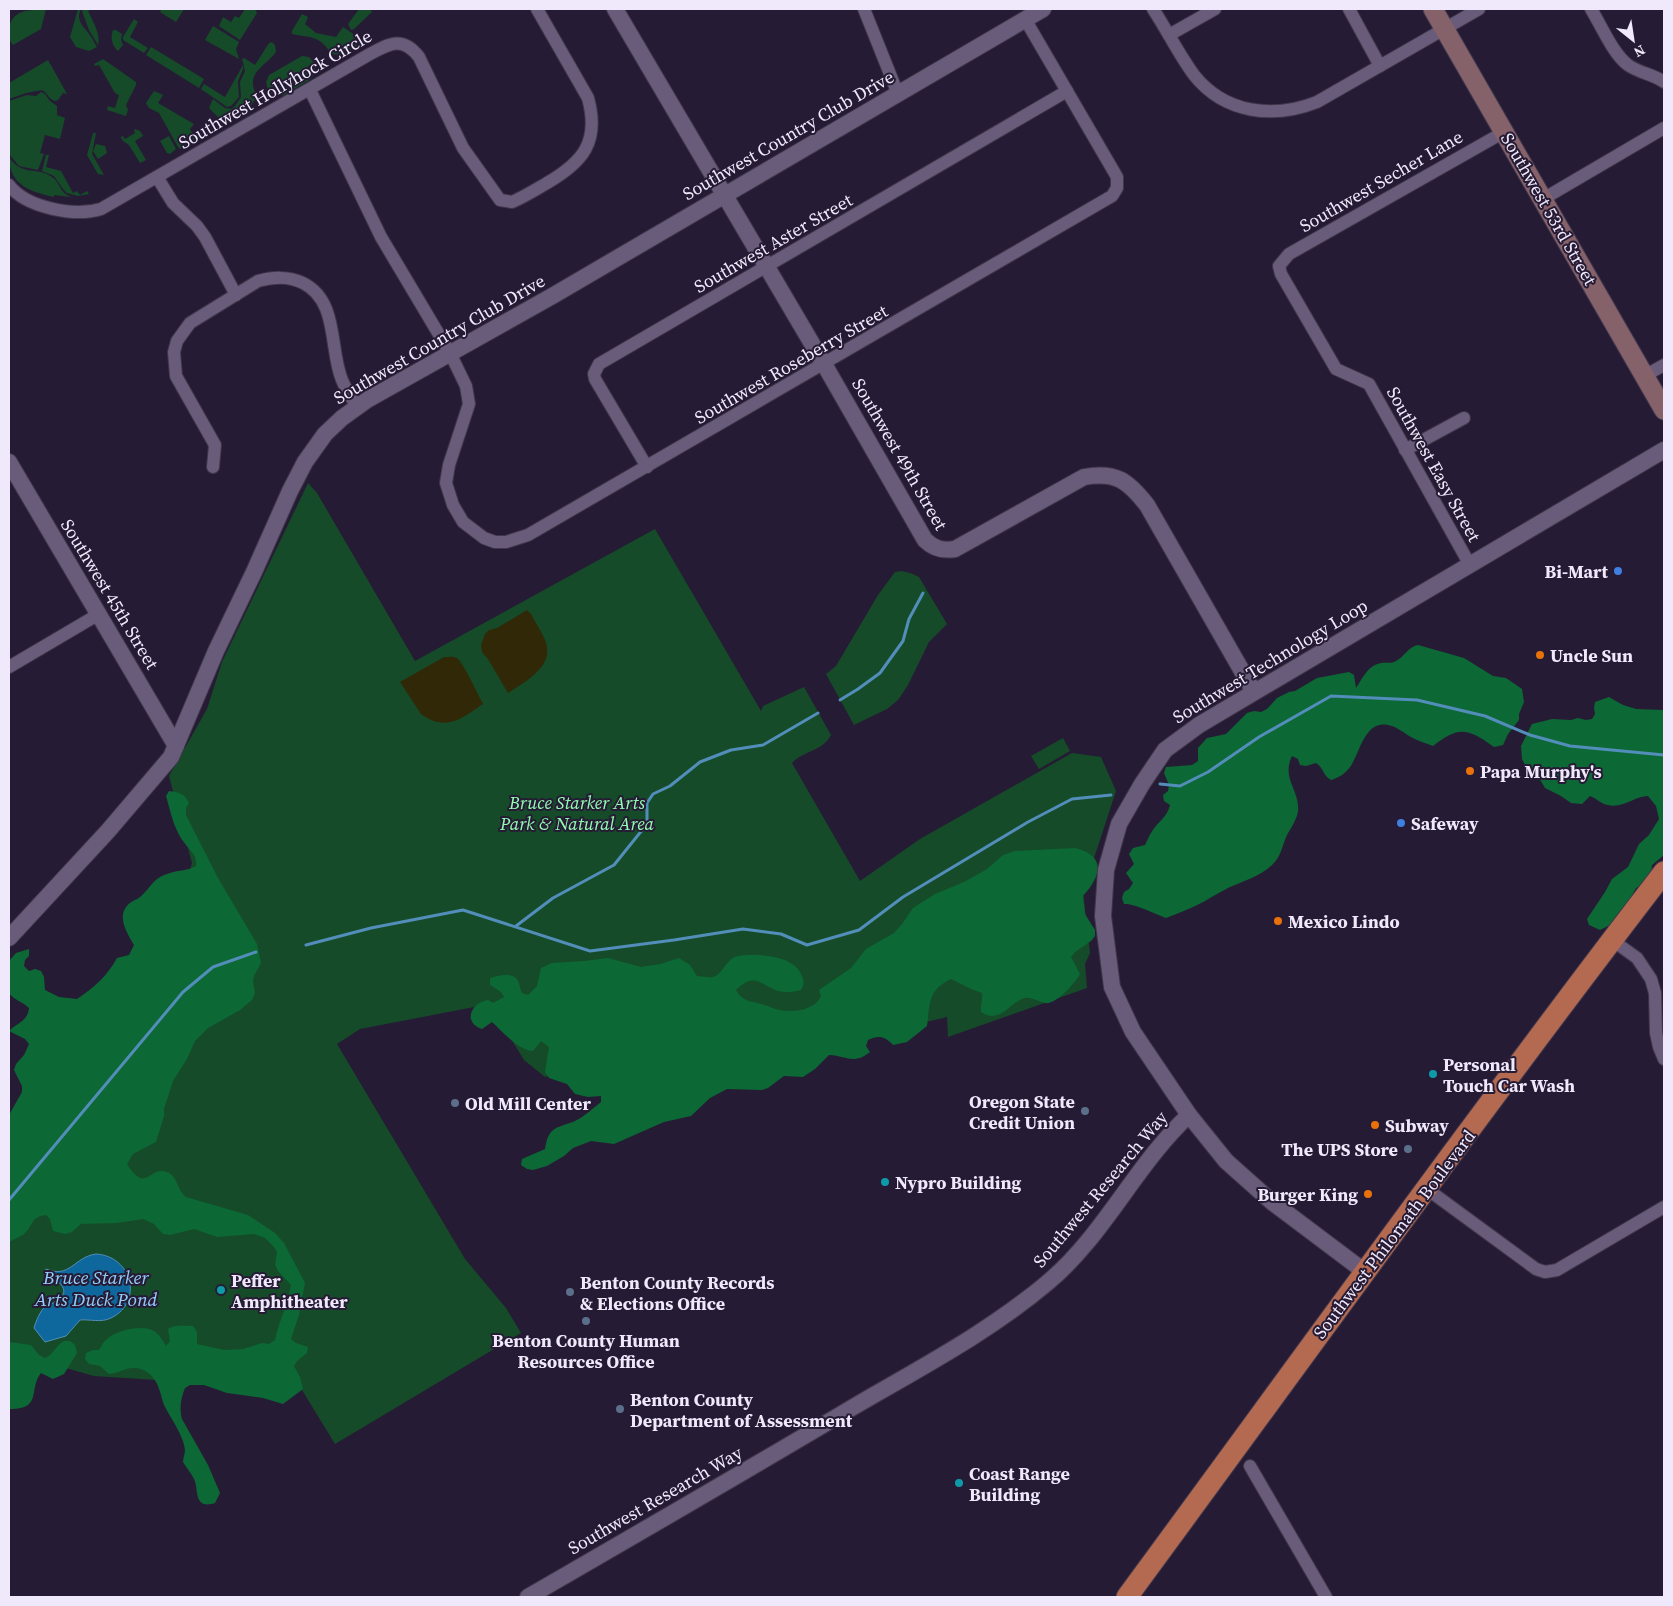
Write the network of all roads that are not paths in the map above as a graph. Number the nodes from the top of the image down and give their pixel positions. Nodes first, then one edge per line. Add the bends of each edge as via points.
1 (536, 9) edge
2 (615, 9) edge
3 (864, 9) edge
4 (1043, 9) edge
5 (1154, 9) edge
6 (1215, 9) edge
7 (1349, 9) edge
8 (1433, 9) edge
9 (1479, 9) edge
10 (1591, 9) edge
11 (1025, 19) junction
12 (1444, 29) junction
13 (1169, 35) junction
14 (1380, 66) junction
15 (1664, 82) edge
16 (310, 90) junction
17 (1067, 91) junction
18 (898, 94) junction
19 (1664, 128) edge
20 (1504, 132) junction
21 (157, 177) junction
22 (9, 185) edge
23 (725, 195) junction
24 (1542, 199) junction
25 (1279, 266) joint
26 (767, 267) junction
27 (236, 295) junction
28 (450, 353) junction
29 (824, 364) junction
30 (1664, 364) edge
31 (1646, 375) junction
32 (357, 407) junction
33 (1664, 410) edge
34 (1464, 418) dead end
35 (1405, 450) junction
36 (1664, 450) edge
37 (9, 462) edge
38 (213, 467) dead end
39 (647, 467) junction
40 (1470, 564) junction
41 (99, 614) junction
42 (9, 667) edge
43 (1254, 692) junction
44 (176, 746) junction
45 (1664, 872) edge
46 (9, 938) edge
47 (1612, 940) junction
48 (1664, 1059) edge
49 (1189, 1115) junction
50 (1427, 1190) junction
51 (1664, 1207) edge
52 (1366, 1272) junction
53 (1250, 1466) dead end
54 (528, 1597) edge
55 (1127, 1597) edge
56 (1326, 1597) edge

1 - 16 street, Southwest Hollyhock Circle via 588,98 592,127 585,151 573,166 512,202 500,200 463,148 419,57 404,44 389,44
2 - 23 street, Southwest 49th Street
3 - 18 street
4 - 11 street, Southwest Country Club Drive
5 - 13 street
6 - 13 street
7 - 14 street
8 - 12 main road, Southwest 53rd Street
9 - 12 street
10 - 15 street via 1624,62
11 - 17 street, Southwest Roseberry Street
11 - 18 street, Southwest Country Club Drive
12 - 14 street
12 - 20 main road, Southwest 53rd Street
13 - 14 street via 1194,75 1207,88 1250,110 1285,112 1301,108 1318,102
16 - 21 street, Southwest Hollyhock Circle
16 - 28 street, Southwest Roseberry Street via 381,237
17 - 26 street, Southwest Aster Street
17 - 29 street, Southwest Roseberry Street via 1117,177 1118,188 1112,196
18 - 23 street, Southwest Country Club Drive
19 - 24 street
20 - 24 main road, Southwest 53rd Street
20 - 25 street, Southwest Secher Lane via 1289,254
21 - 22 street, Southwest Hollyhock Circle via 101,209 78,213 28,202
21 - 27 street via 172,204 205,237
23 - 26 street, Southwest 49th Street
23 - 28 street, Southwest Country Club Drive
24 - 31 main road, Southwest 53rd Street
25 - 35 street, Southwest Easy Street via 1336,369 1369,384
26 - 29 street, Southwest 49th Street
26 - 39 street, Southwest Aster Street via 596,368 595,379
27 - 32 street via 258,281 282,277 307,285 316,292 328,313 342,380
27 - 38 street via 190,323 177,341 174,352 176,376 214,445
28 - 32 street, Southwest Country Club Drive
28 - 39 street, Southwest Roseberry Street via 466,386 469,404 446,483 463,522 484,538 506,542 528,535
29 - 39 street, Southwest Roseberry Street
29 - 43 street, Southwest 49th Street via 916,526 925,540 936,548 960,547 1084,477 1106,475 1126,482 1147,505
30 - 31 street
31 - 33 main road, Southwest 53rd Street
32 - 44 street, Southwest Country Club Drive via 325,434 305,462 216,651
34 - 35 street
35 - 40 street, Southwest Easy Street
36 - 40 street, Southwest Technology Loop
37 - 41 street, Southwest 45th Street
40 - 43 street, Southwest Technology Loop
41 - 42 street
41 - 44 street, Southwest 45th Street
43 - 49 street, Southwest Technology Loop via 1165,750 1119,824 1106,870 1103,916 1112,987 1133,1032
44 - 46 street, Southwest Country Club Drive via 154,779
45 - 47 highway, Southwest Philomath Boulevard
47 - 48 street via 1637,958 1651,979 1655,993 1656,1033
47 - 50 highway, Southwest Philomath Boulevard
49 - 52 street, Southwest Technology Loop via 1226,1161 1248,1182
49 - 54 street, Southwest Research Way via 1170,1133 1067,1264 1022,1304 982,1331
50 - 51 street via 1536,1270 1545,1272 1557,1270
50 - 52 highway, Southwest Philomath Boulevard
52 - 55 highway, Southwest Philomath Boulevard
53 - 56 street

